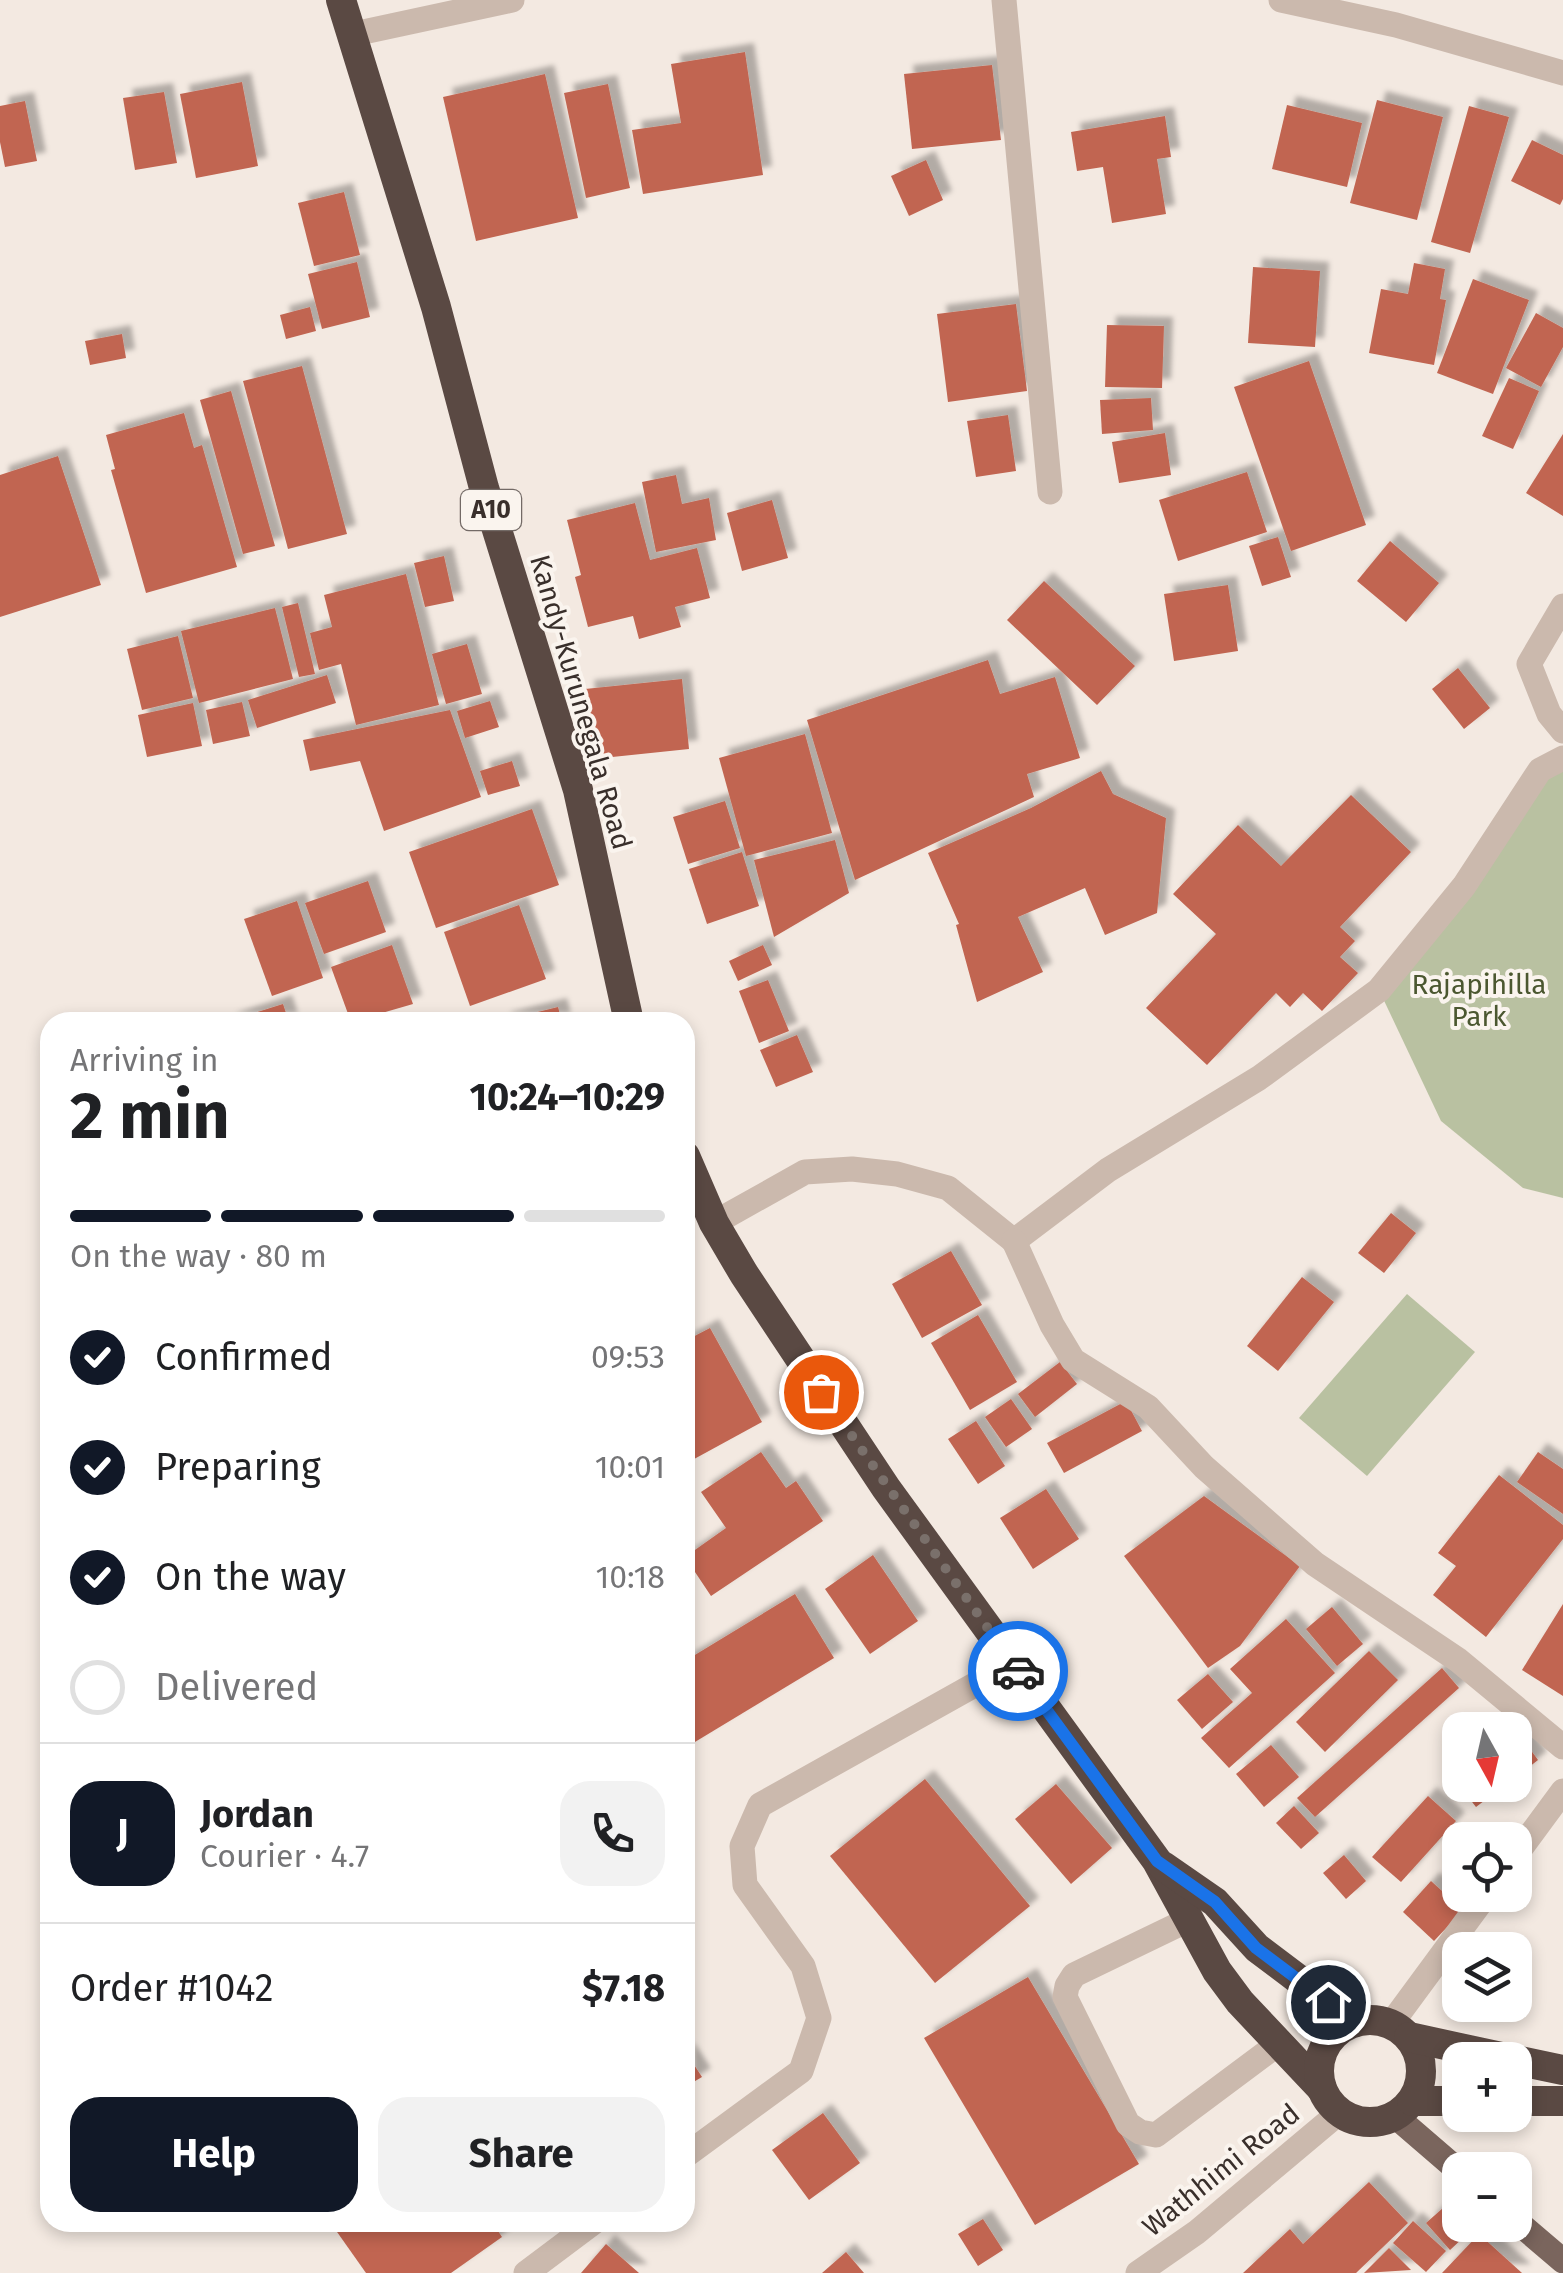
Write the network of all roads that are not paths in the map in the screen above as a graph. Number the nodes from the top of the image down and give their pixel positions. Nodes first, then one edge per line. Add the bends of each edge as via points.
1 (340, 0) edge
2 (512, 0) edge
3 (1004, 0) edge
4 (1281, 0) edge
5 (354, 34) junction
6 (1563, 73) edge
7 (1050, 492) dead end
8 (1563, 606) edge
9 (1563, 731) edge
10 (1563, 758) edge
11 (628, 1012) edge
12 (695, 1179) edge
13 (714, 1222) junction
14 (1014, 1241) junction
15 (1012, 1664) junction
16 (1563, 1748) edge
17 (1563, 1791) edge
18 (1532, 1833) edge
19 (1157, 1861) junction
20 (1475, 1912) edge
21 (1190, 1919) junction
22 (1355, 2022) junction
23 (1400, 2031) junction
24 (1444, 2042) edge
25 (1278, 2044) junction
26 (1532, 2064) edge
27 (1563, 2070) edge
28 (1331, 2100) junction
29 (1532, 2101) edge
30 (1563, 2101) edge
31 (1442, 2103) edge
32 (1404, 2108) junction
33 (695, 2149) edge
34 (1442, 2152) edge
35 (581, 2232) edge
36 (1532, 2235) edge
37 (1563, 2262) edge
38 (526, 2273) edge
39 (1138, 2273) edge

1 - 5 highway, Kandy-Kurunegala Road / A10
2 - 5 street
3 - 7 street
4 - 6 street
5 - 11 highway, Kandy-Kurunegala Road / A10 via 578,790
8 - 9 street via 1528,664
10 - 14 street via 1540,770 1464,886 1379,990 1259,1078 1108,1170
12 - 13 highway
13 - 14 street via 805,1172 852,1169 948,1188
13 - 15 highway via 840,1420
14 - 16 street via 1074,1360 1148,1406 1204,1467 1314,1564 1458,1660
15 - 19 highway
15 - 33 street via 760,1806 742,1846 745,1885 803,1966 819,2018 801,2070
17 - 18 street
19 - 21 highway
19 - 22 highway via 1215,1902 1256,1948
20 - 23 street
21 - 25 highway via 1217,1971
21 - 25 street via 1074,1975 1067,1986 1065,1997 1128,2124 1156,2135
22 - 23 highway via 1374,2020
22 - 28 highway via 1332,2036 1320,2060
23 - 24 highway
23 - 32 highway via 1422,2068 1420,2086
25 - 28 highway
26 - 27 highway
28 - 32 highway via 1358,2121 1377,2122
28 - 39 street, Wathhimi Road via 1197,2232
29 - 30 highway
31 - 32 highway
32 - 34 main road
35 - 38 street
36 - 37 main road

